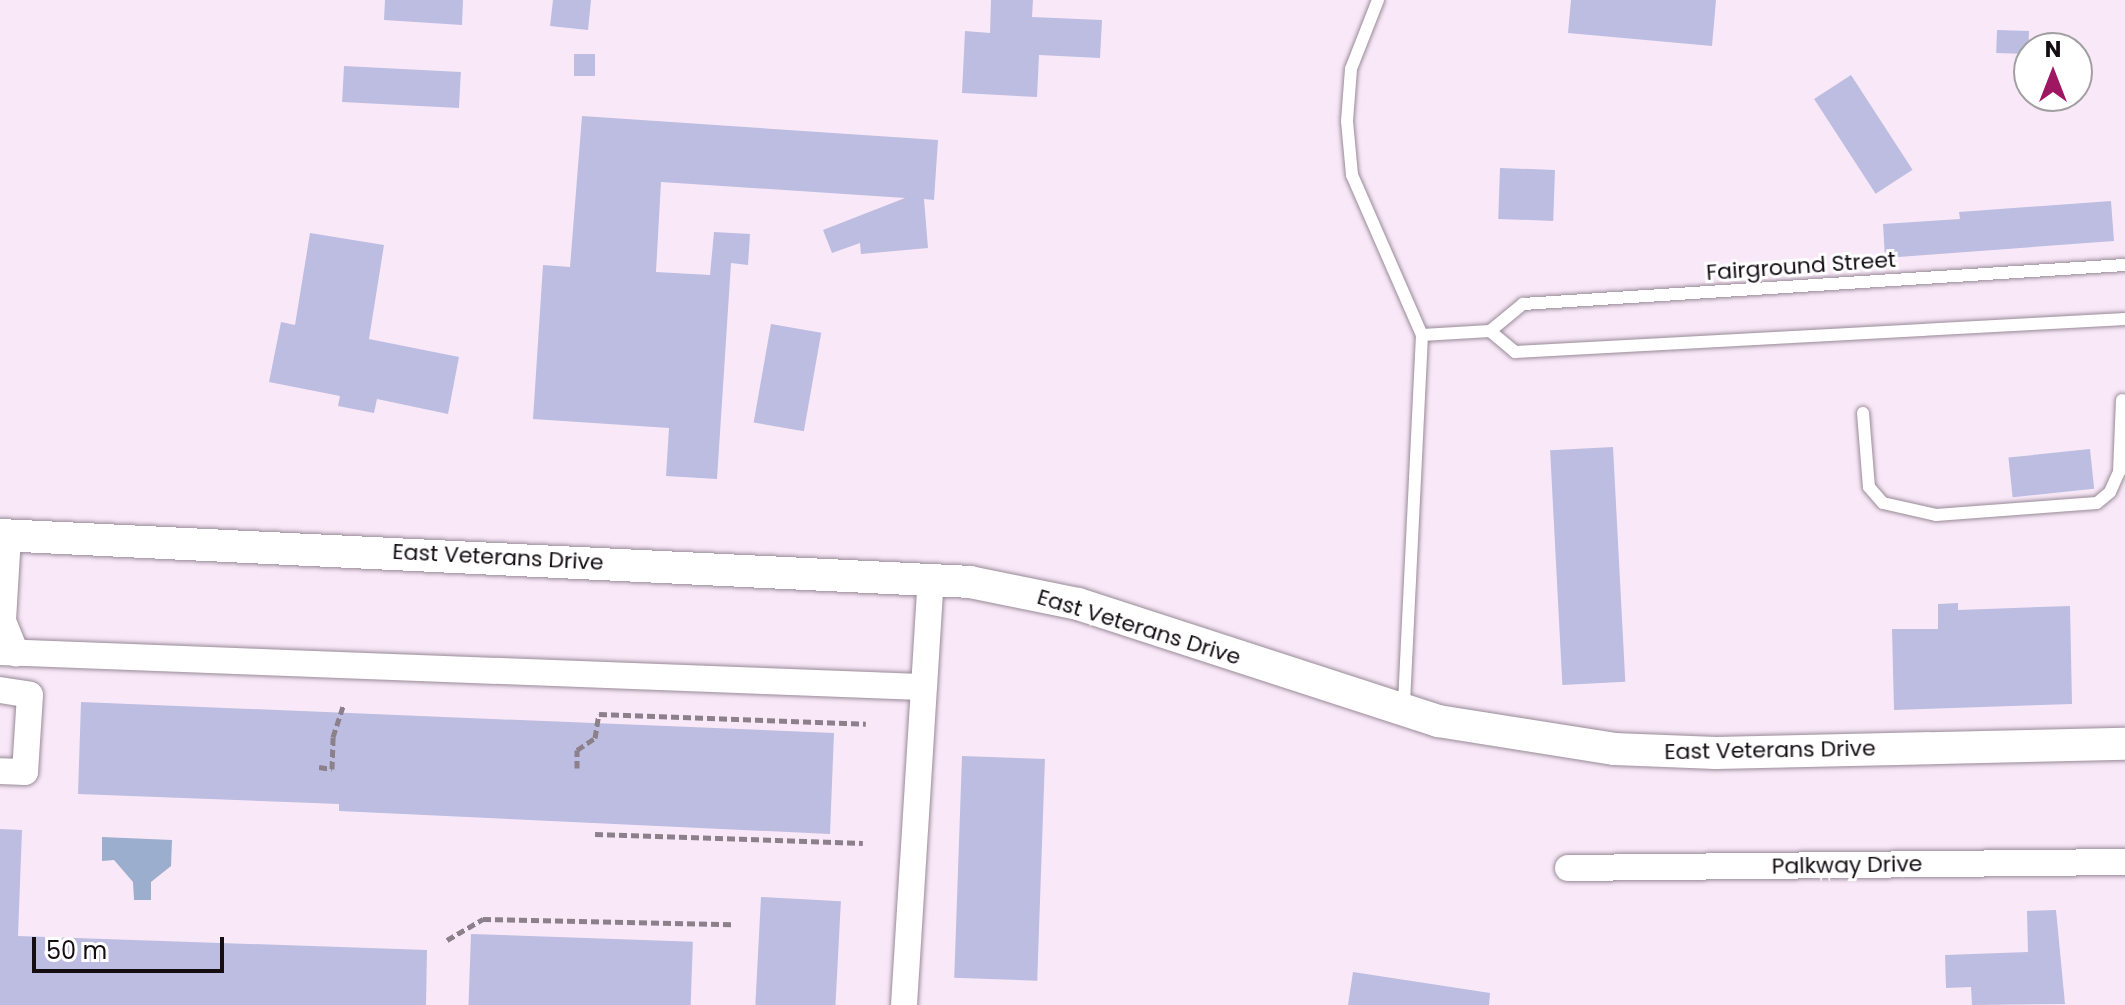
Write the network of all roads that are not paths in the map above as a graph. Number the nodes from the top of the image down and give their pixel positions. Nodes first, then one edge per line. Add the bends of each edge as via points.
1 (1378, 0) edge
2 (2125, 265) edge
3 (2125, 319) edge
4 (1490, 331) junction
5 (1422, 335) junction
6 (2122, 400) dead end
7 (1863, 413) dead end
8 (4, 536) edge
9 (931, 579) junction
10 (8, 652) edge
11 (921, 687) junction
12 (0, 690) edge
13 (1404, 711) junction
14 (2125, 744) edge
15 (0, 771) edge
16 (2125, 862) edge
17 (1568, 868) dead end
18 (904, 1005) edge

1 - 5 lane via 1351,69 1352,175
2 - 4 lane, Fairground Street via 1523,304
3 - 4 lane via 1515,352
4 - 5 lane
5 - 13 lane
6 - 7 lane via 2119,472 2110,492 2097,503 1962,514 1921,513 1883,503 1869,487
8 - 9 street, East Veterans Drive
8 - 10 street
9 - 11 street
9 - 13 street, East Veterans Drive via 1078,604
10 - 11 street
11 - 18 street
12 - 15 street via 30,695 25,772
13 - 14 street, East Veterans Drive via 1496,734 1614,749 1716,753
16 - 17 street, Palkway Drive

